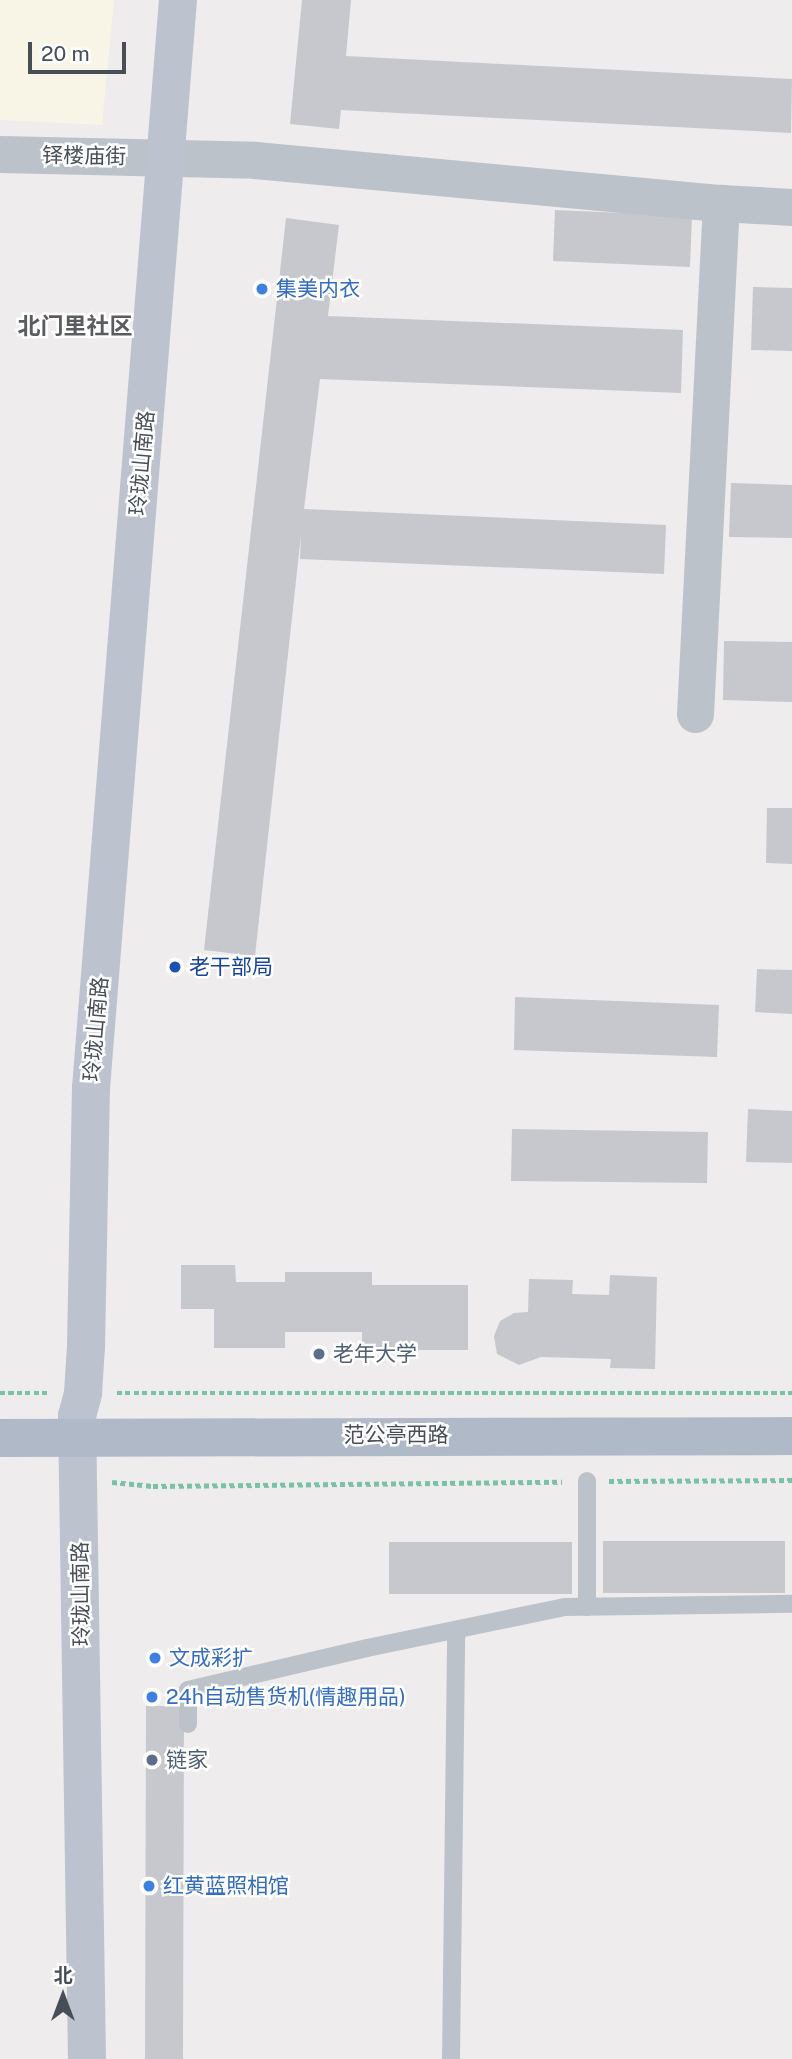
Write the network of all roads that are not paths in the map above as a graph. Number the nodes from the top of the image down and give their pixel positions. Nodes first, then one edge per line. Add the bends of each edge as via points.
1 (178, 0) edge
2 (0, 154) edge
3 (168, 158) junction
4 (722, 203) junction
5 (792, 207) edge
6 (695, 714) dead end
7 (792, 1414) edge
8 (0, 1415) edge
9 (80, 1415) junction
10 (792, 1436) edge
11 (0, 1438) edge
12 (587, 1481) road end
13 (792, 1604) edge
14 (587, 1607) junction
15 (456, 1630) junction
16 (188, 1724) dead end
17 (88, 2059) edge
18 (451, 2059) edge

1 - 3 street, 玲珑山南路
2 - 3 street, 铎楼庙街
3 - 4 street, 铎楼庙街 via 255,160
3 - 9 street, 玲珑山南路 via 91,1088
4 - 5 street, 铎楼庙街
4 - 6 street
7 - 9 main road, 范公亭西路
8 - 9 main road, 范公亭西路
9 - 10 main road, 范公亭西路
9 - 11 main road, 范公亭西路
9 - 17 street, 玲珑山南路
12 - 14 lane
13 - 14 lane
14 - 15 lane via 565,1607
15 - 16 lane via 188,1690
15 - 18 lane

